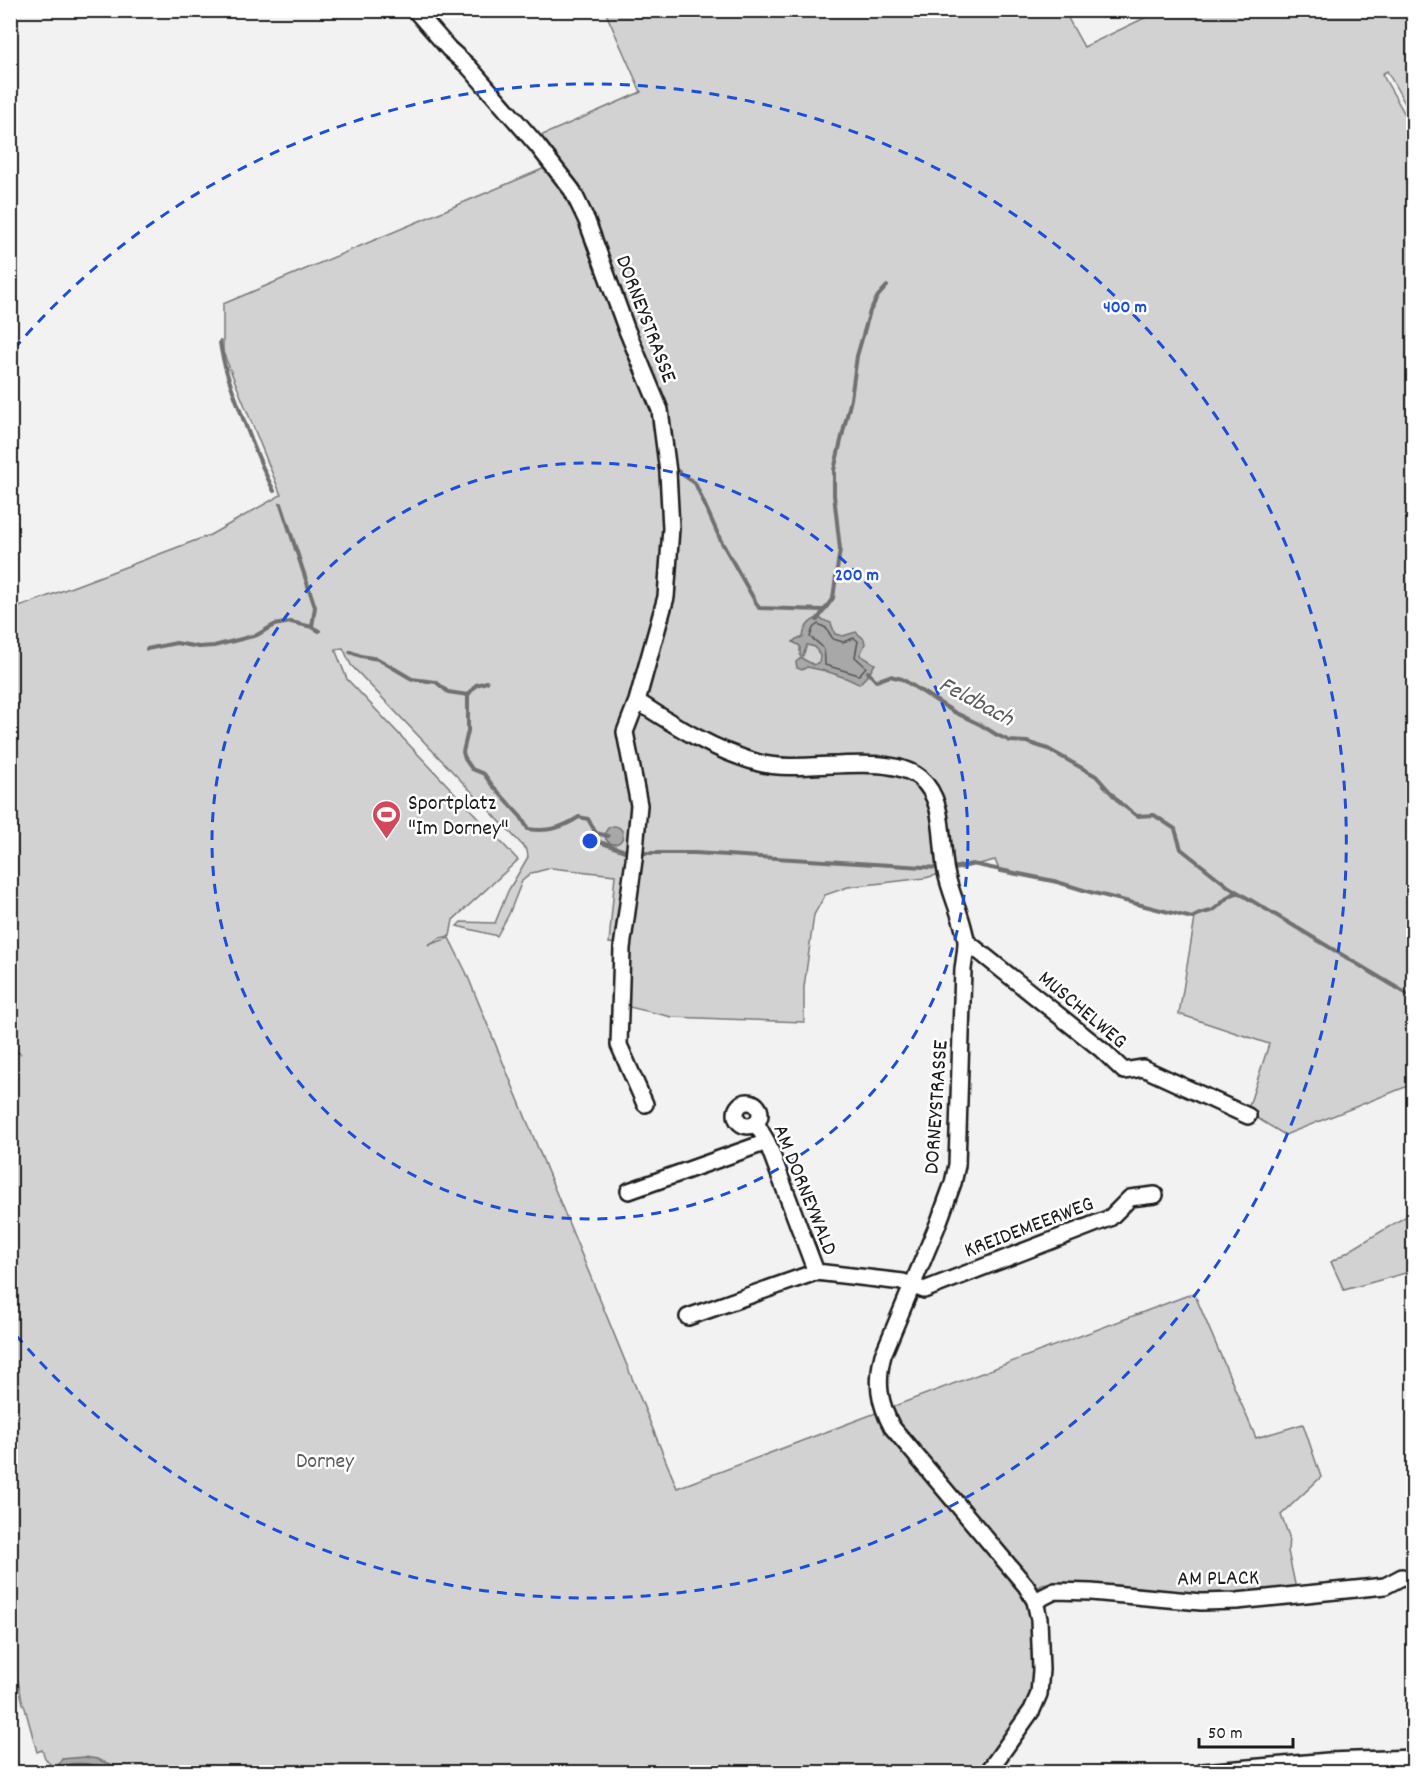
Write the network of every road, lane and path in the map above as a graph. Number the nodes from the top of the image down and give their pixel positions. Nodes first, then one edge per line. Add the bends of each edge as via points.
1 (415, 10) edge
2 (637, 701) junction
3 (966, 941) junction
4 (645, 1104) dead end
5 (1248, 1116) dead end
6 (756, 1123) dead end
7 (767, 1142) junction
8 (629, 1191) dead end
9 (1155, 1195) dead end
10 (816, 1272) junction
11 (913, 1286) junction
12 (688, 1317) dead end
13 (1402, 1577) dead end
14 (1035, 1600) junction
15 (1413, 1758) edge
16 (1347, 1767) edge
17 (988, 1773) edge
18 (1203, 1773) edge

1 - 2 street, DORNEYSTRASSE via 469,67 572,190 660,410 671,528 666,597
2 - 3 street, DORNEYSTRASSE via 680,729 760,764 881,764 920,778 935,796 946,871
2 - 4 street, DORNEYSTRASSE via 625,732 639,805 622,948 619,1045
3 - 5 street, MUSCHELWEG via 1124,1071 1143,1068
3 - 11 street, DORNEYSTRASSE via 957,1165
6 - 7 street, AM DORNEYWALD
7 - 8 street
7 - 10 street, AM DORNEYWALD
9 - 11 street, KREIDEMEERWEG via 1130,1198 1110,1218 924,1290
10 - 11 street, AM DORNEYWALD
10 - 12 street, AM DORNEYWALD
11 - 14 street, DORNEYSTRASSE via 879,1368 882,1407 892,1427
13 - 14 street, AM PLACK via 1385,1586 1237,1601 1201,1602 1064,1591
14 - 17 street, DORNEYSTRASSE via 1039,1619 1039,1694
15 - 16 street
16 - 18 street

